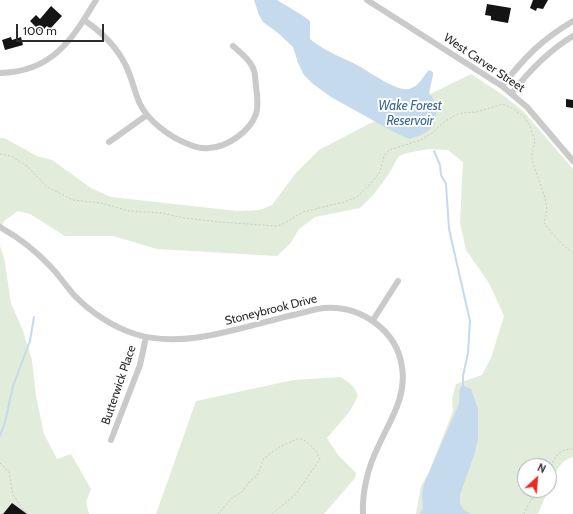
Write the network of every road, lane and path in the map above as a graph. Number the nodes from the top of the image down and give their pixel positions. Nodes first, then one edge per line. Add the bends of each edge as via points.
1 (96, 0) edge
2 (368, 0) edge
3 (84, 20) junction
4 (573, 22) edge
5 (573, 36) edge
6 (233, 46) dead end
7 (0, 73) edge
8 (502, 86) junction
9 (512, 93) junction
10 (147, 115) junction
11 (109, 142) dead end
12 (0, 154) edge
13 (573, 161) edge
14 (0, 228) edge
15 (573, 253) edge
16 (398, 281) dead end
17 (373, 320) junction
18 (146, 337) junction
19 (112, 440) dead end
20 (573, 449) edge
21 (556, 458) edge
22 (0, 463) edge
23 (533, 498) edge
24 (27, 514) edge
25 (218, 514) edge
26 (272, 514) edge
27 (363, 514) edge
28 (524, 514) edge

1 - 3 street
2 - 8 street, West Carver Street
3 - 7 street via 62,49 43,63 18,72
3 - 10 street via 121,56 140,105
4 - 8 street via 539,44
5 - 9 street via 545,56
6 - 10 street via 250,62 255,74 257,108 254,119 244,132 222,145 204,148 173,136
8 - 9 street, West Carver Street
9 - 13 street, West Carver Street via 534,114
10 - 11 street
12 - 15 path via 20,161 47,187 73,200 102,203 129,211 276,226 303,212 357,197 380,172 386,153 421,140 453,116 481,111 498,104 505,105 524,117 530,126 536,141 532,160 547,210 544,222
14 - 18 street, Stoneybrook Drive via 42,258 89,309 124,330
16 - 17 street
17 - 18 street, Stoneybrook Drive via 348,311 325,308 210,336 186,339
17 - 27 street, Stoneybrook Drive via 399,353 403,386 397,408 374,455 364,495
18 - 19 street, Butterwick Place via 140,365
20 - 21 path via 562,450
22 - 24 path via 8,472 13,495
23 - 28 path
25 - 26 path via 257,476 264,458 297,439 307,442 320,459 296,494

